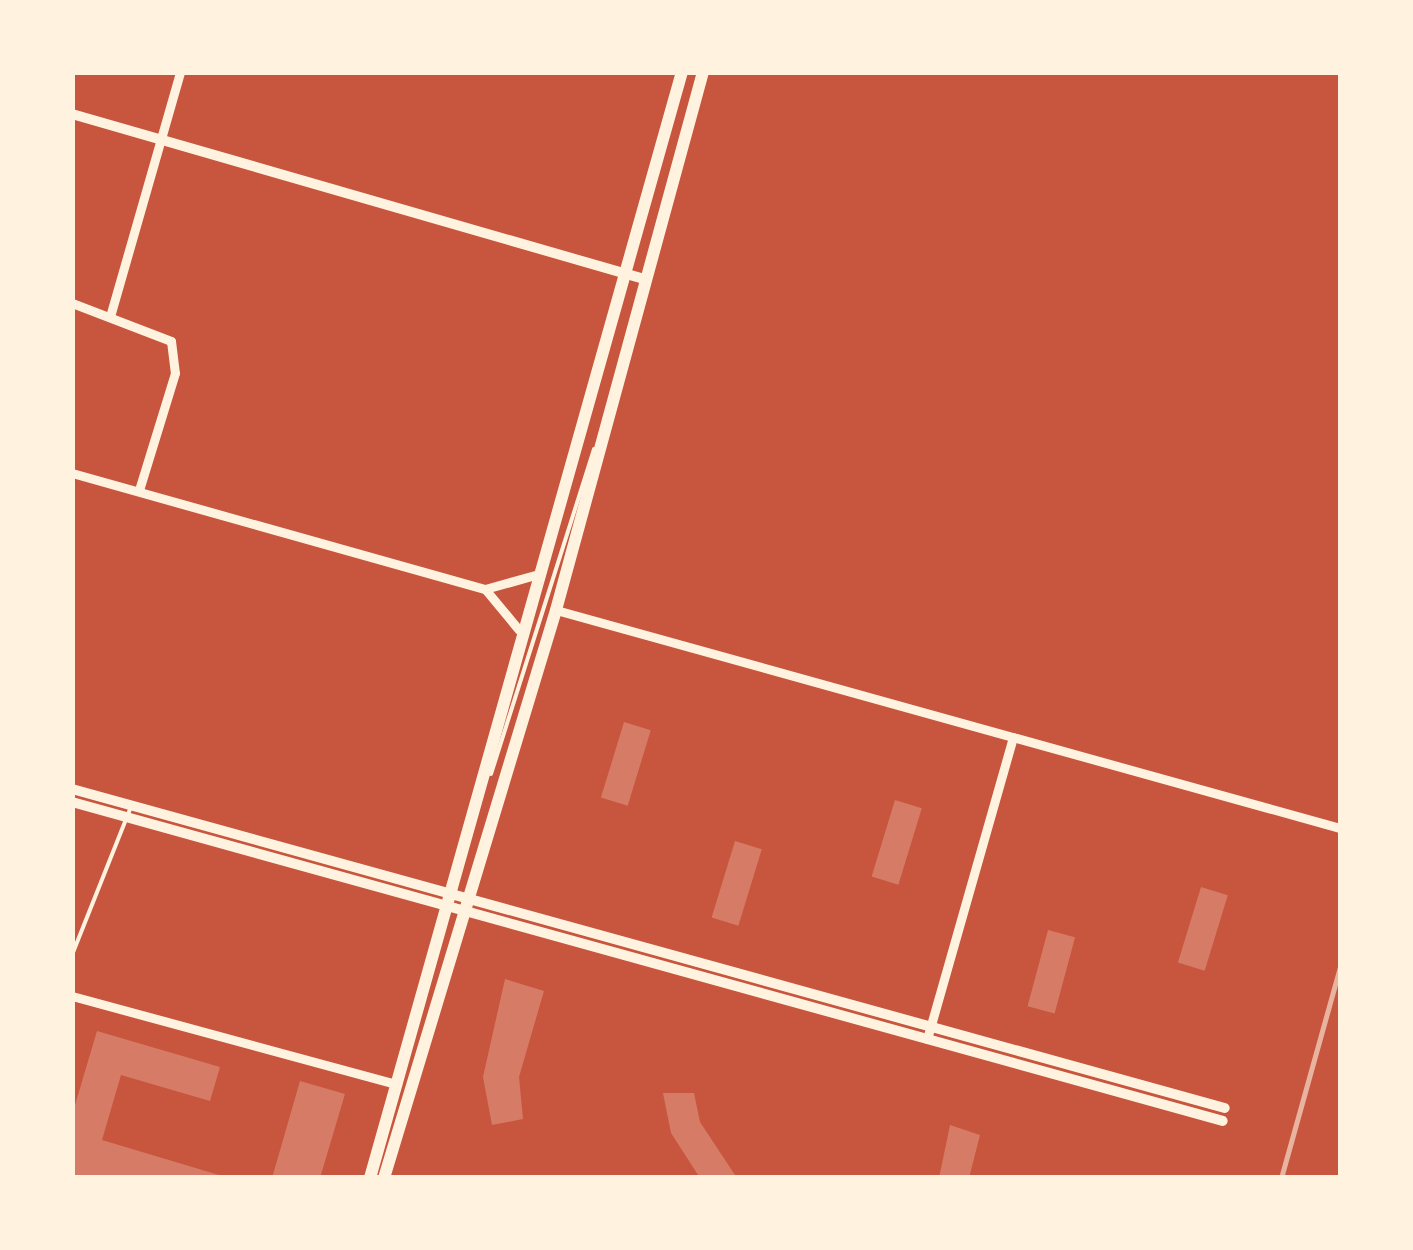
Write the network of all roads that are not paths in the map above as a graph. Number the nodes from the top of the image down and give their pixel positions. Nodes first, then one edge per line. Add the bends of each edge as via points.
1 (180, 72) edge
2 (682, 72) edge
3 (702, 72) edge
4 (72, 114) edge
5 (161, 138) junction
6 (624, 274) junction
7 (644, 278) junction
8 (72, 303) edge
9 (111, 313) junction
10 (600, 433) junction
11 (72, 473) edge
12 (139, 490) junction
13 (535, 575) junction
14 (485, 589) junction
15 (556, 610) junction
16 (519, 630) junction
17 (1014, 738) junction
18 (492, 774) dead end
19 (72, 789) edge
20 (72, 802) edge
21 (129, 812) junction
22 (1340, 828) edge
23 (456, 902) junction
24 (72, 955) edge
25 (72, 996) edge
26 (928, 1033) junction
27 (397, 1084) junction
28 (1225, 1108) dead end
29 (1223, 1121) dead end
30 (370, 1178) edge
31 (384, 1178) edge

1 - 5 street
2 - 6 main road
3 - 7 main road
4 - 5 street
5 - 6 street
5 - 9 street
6 - 7 street
6 - 13 main road
7 - 10 main road
8 - 9 street
9 - 12 street via 171,341 176,354
10 - 15 main road
10 - 18 lane
11 - 12 street
12 - 14 street
13 - 14 street
13 - 16 main road
14 - 16 street
15 - 17 street
15 - 23 main road
16 - 23 main road
17 - 22 street
17 - 26 street
19 - 21 street
20 - 21 street
21 - 23 street
21 - 24 lane
23 - 26 street
23 - 27 main road
23 - 31 main road
25 - 27 street
26 - 28 street
26 - 29 street
27 - 30 main road

